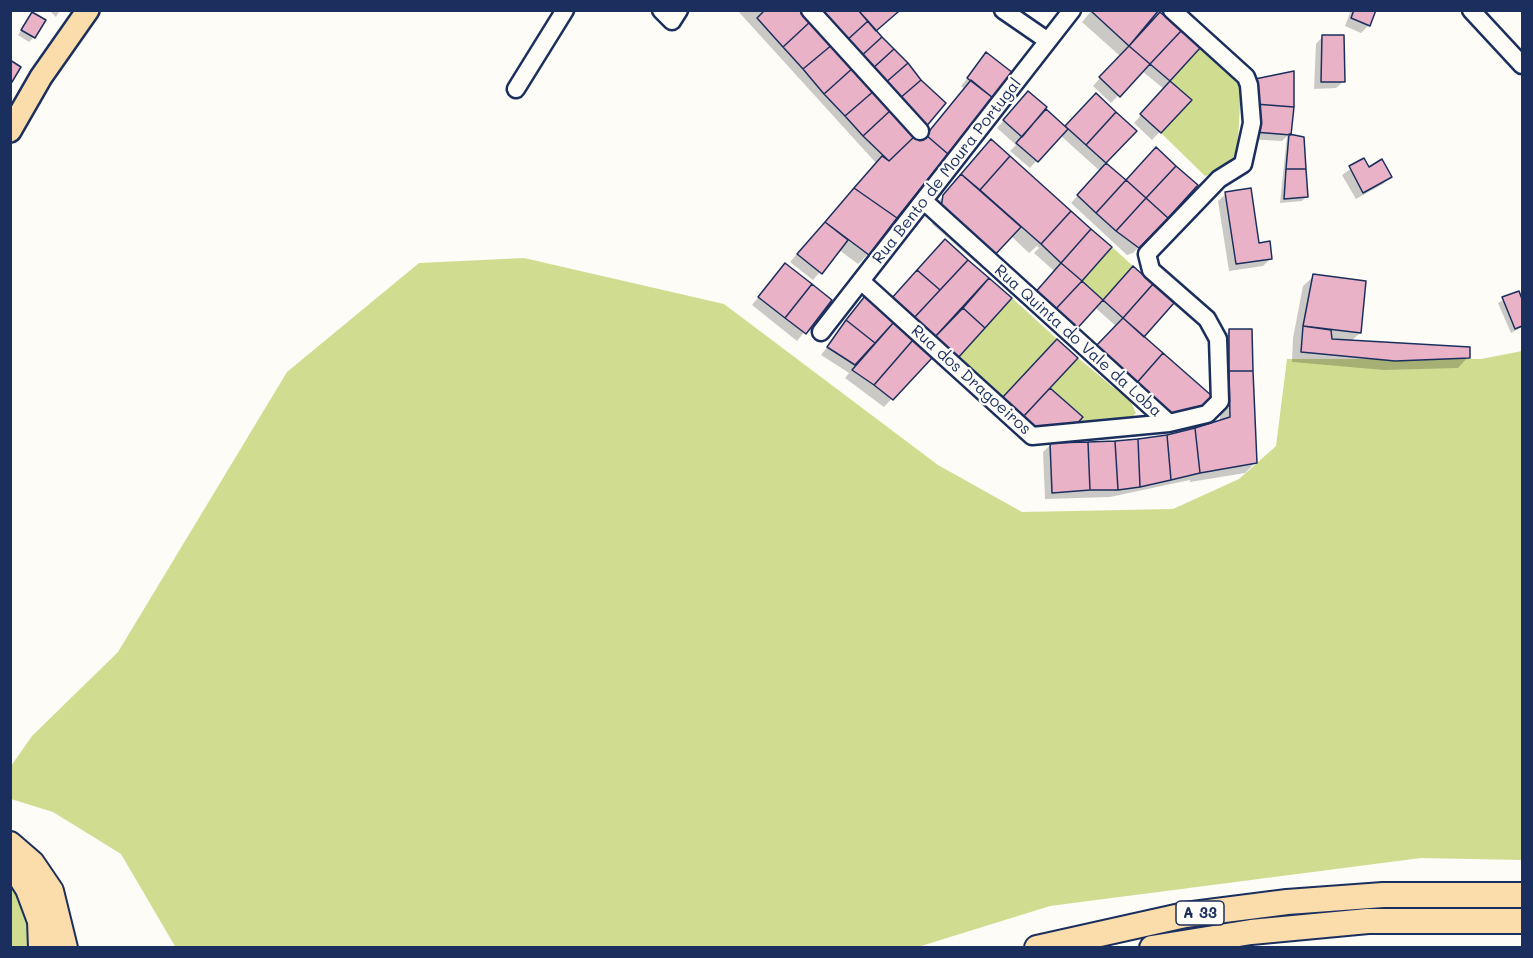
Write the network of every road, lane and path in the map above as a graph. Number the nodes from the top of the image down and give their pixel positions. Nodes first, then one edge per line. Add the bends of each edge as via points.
1 (88, 10) edge
2 (566, 10) edge
3 (661, 10) edge
4 (680, 10) edge
5 (810, 10) edge
6 (1003, 10) edge
7 (1072, 10) edge
8 (1172, 10) edge
9 (1471, 10) edge
10 (1048, 41) junction
11 (1522, 64) edge
12 (516, 89) dead end
13 (10, 131) edge
14 (920, 131) dead end
15 (924, 201) junction
16 (861, 281) junction
17 (821, 332) dead end
18 (1169, 423) junction
19 (10, 844) edge
20 (10, 860) edge
21 (1522, 895) edge
22 (1522, 921) edge
23 (41, 948) edge
24 (65, 948) edge
25 (1037, 948) edge
26 (1152, 948) edge

1 - 13 main road via 41,77
2 - 12 street
3 - 4 street via 672,21
5 - 14 street
6 - 10 street
7 - 10 street, Rua Bento de Moura Portugal
8 - 18 street, Rua Quinta do Vale da Loba via 1246,77 1252,123 1243,164 1219,179 1147,254 1151,270 1208,319 1218,339 1220,401 1207,414
9 - 11 street
10 - 15 street, Rua Bento de Moura Portugal
15 - 16 street, Rua Bento de Moura Portugal
15 - 18 street, Rua Quinta do Vale da Loba
16 - 17 street, Rua Bento de Moura Portugal
16 - 18 street, Rua dos Dragoeiros via 1032,436
19 - 24 highway via 32,863 51,891
20 - 23 highway via 28,889 40,921
21 - 25 highway, A 33 via 1393,894 1287,902 1185,915
22 - 26 highway, A 33 via 1346,922

